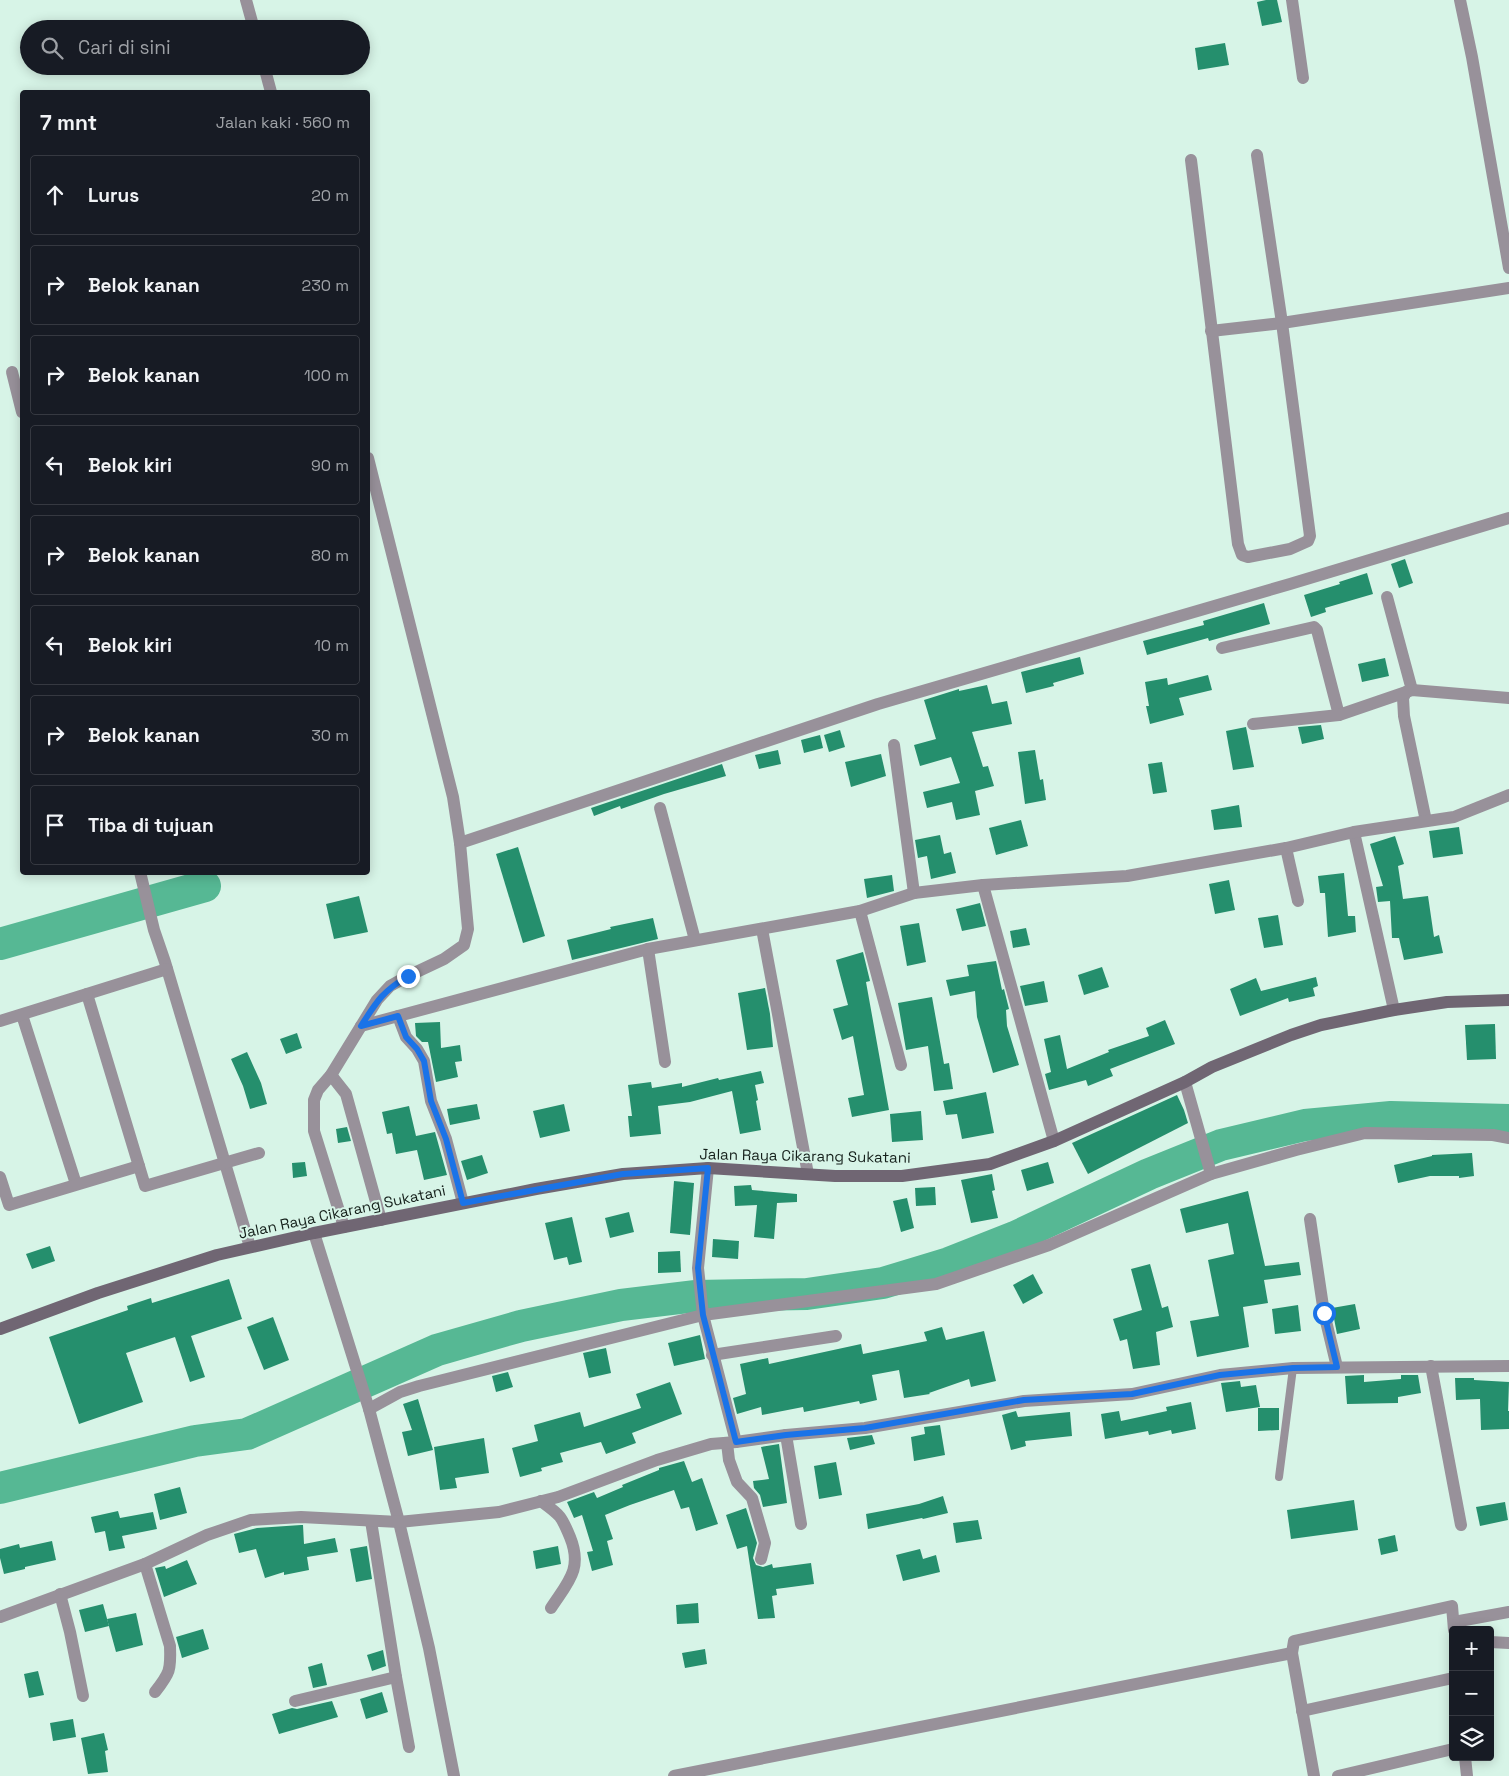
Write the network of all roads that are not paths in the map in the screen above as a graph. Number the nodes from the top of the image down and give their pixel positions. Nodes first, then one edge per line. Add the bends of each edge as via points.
1 (246, 0) edge
2 (1292, 0) edge
3 (1460, 0) edge
4 (252, 20) edge
5 (266, 75) edge
6 (1303, 78) dead end
7 (270, 90) edge
8 (1257, 155) dead end
9 (1190, 160) dead end
10 (1509, 268) edge
11 (1509, 288) edge
12 (1282, 323) junction
13 (1211, 331) junction
14 (12, 372) dead end
15 (20, 404) edge
16 (370, 466) edge
17 (1509, 518) edge
18 (1387, 597) dead end
19 (1222, 648) dead end
20 (1409, 691) junction
21 (1509, 698) edge
22 (1339, 715) junction
23 (1254, 724) dead end
24 (894, 745) dead end
25 (1509, 795) edge
26 (660, 808) dead end
27 (1426, 821) junction
28 (1354, 832) junction
29 (459, 839) junction
30 (1286, 848) junction
31 (141, 875) edge
32 (982, 885) junction
33 (914, 893) junction
34 (1298, 901) dead end
35 (860, 911) junction
36 (762, 928) junction
37 (695, 940) junction
38 (648, 949) junction
39 (167, 969) junction
40 (87, 994) junction
41 (1509, 1000) edge
42 (1394, 1010) junction
43 (22, 1015) junction
44 (398, 1016) junction
45 (0, 1021) edge
46 (361, 1026) junction
47 (665, 1062) dead end
48 (901, 1065) dead end
49 (331, 1075) junction
50 (1185, 1082) junction
51 (1509, 1138) edge
52 (1054, 1141) junction
53 (260, 1153) dead end
54 (226, 1163) junction
55 (139, 1166) junction
56 (708, 1168) junction
57 (1210, 1169) junction
58 (808, 1174) junction
59 (0, 1177) edge
60 (76, 1184) junction
61 (463, 1203) junction
62 (1310, 1219) dead end
63 (381, 1220) junction
64 (344, 1227) junction
65 (314, 1233) junction
66 (250, 1247) junction
67 (703, 1312) junction
68 (0, 1329) edge
69 (836, 1336) dead end
70 (712, 1355) junction
71 (1431, 1366) junction
72 (1509, 1366) edge
73 (1337, 1367) junction
74 (1293, 1368) junction
75 (368, 1406) junction
76 (786, 1435) junction
77 (731, 1443) junction
78 (1279, 1477) dead end
79 (541, 1501) junction
80 (371, 1521) junction
81 (399, 1522) junction
82 (802, 1524) dead end
83 (1460, 1525) dead end
84 (761, 1559) dead end
85 (145, 1564) junction
86 (60, 1594) junction
87 (550, 1608) dead end
88 (1509, 1612) edge
89 (0, 1617) edge
90 (1454, 1626) edge
91 (1494, 1642) edge
92 (1509, 1643) edge
93 (1292, 1653) junction
94 (396, 1676) junction
95 (1449, 1679) edge
96 (155, 1692) dead end
97 (83, 1696) dead end
98 (295, 1702) dead end
99 (1302, 1711) junction
100 (409, 1747) dead end
101 (1449, 1750) edge
102 (1465, 1761) edge
103 (454, 1776) edge
104 (674, 1776) edge
105 (1314, 1776) edge
106 (1338, 1776) edge
107 (1467, 1776) edge

1 - 4 street
2 - 6 street
3 - 10 street
5 - 7 street
8 - 12 street
9 - 13 street
11 - 12 street
12 - 13 street
12 - 13 street via 1310,536 1308,541 1290,549 1248,557 1238,549
14 - 15 street
16 - 29 street via 453,797
17 - 29 street via 878,704
18 - 20 street
19 - 22 street via 1314,627
20 - 21 street
20 - 22 street
20 - 27 street via 1403,698 1404,716
22 - 23 street
24 - 33 street
25 - 27 street via 1454,816
26 - 37 street
27 - 28 street
28 - 30 street
28 - 42 street
29 - 46 street via 468,929 464,945 444,959 390,986
30 - 32 street via 1127,876
30 - 34 street
31 - 39 street
32 - 33 street
32 - 52 street
33 - 35 street
35 - 36 street
35 - 48 street
36 - 37 street
36 - 58 street
37 - 38 street
38 - 44 street
38 - 47 street
39 - 40 street
39 - 54 street
40 - 43 street
40 - 55 street
41 - 42 main road, Jalan Raya Cikarang Sukatani via 1447,1002
42 - 50 main road, Jalan Raya Cikarang Sukatani via 1321,1025 1291,1035
43 - 45 street
43 - 60 street
44 - 46 street
44 - 61 street via 406,1037 424,1061 431,1101 446,1139
46 - 49 street
49 - 63 street via 346,1094
49 - 64 street via 314,1100 314,1131
50 - 52 main road, Jalan Raya Cikarang Sukatani
50 - 57 street
51 - 57 street via 1365,1133
52 - 58 main road, Jalan Raya Cikarang Sukatani via 990,1164 940,1172 902,1176
53 - 54 street
54 - 55 street via 146,1186
54 - 66 street
55 - 60 street
56 - 58 main road, Jalan Raya Cikarang Sukatani
56 - 61 main road, Jalan Raya Cikarang Sukatani via 623,1174
56 - 67 street via 698,1268
57 - 67 street via 1049,1245 936,1284
59 - 60 street via 9,1205
61 - 63 main road, Jalan Raya Cikarang Sukatani
62 - 73 street via 1324,1313
63 - 64 main road, Jalan Raya Cikarang Sukatani
64 - 65 main road, Jalan Raya Cikarang Sukatani
65 - 66 main road, Jalan Raya Cikarang Sukatani
65 - 75 street
66 - 68 main road, Jalan Raya Cikarang Sukatani via 217,1254 107,1290
67 - 70 street
67 - 75 street via 419,1386
69 - 70 street
70 - 77 street
71 - 72 street
71 - 73 street
71 - 83 street
73 - 74 street
74 - 76 street via 1220,1375 1132,1394 1024,1400 865,1428
74 - 78 lane
75 - 81 street
76 - 77 street
76 - 82 street
77 - 79 street via 711,1444 657,1460
77 - 84 street via 729,1460 737,1482 752,1498 765,1543
79 - 81 street via 499,1512
79 - 87 street via 562,1517 575,1549 576,1563 572,1576
80 - 81 street
80 - 85 street via 301,1517 251,1520 207,1535
80 - 94 street
81 - 103 street via 430,1648
85 - 86 street
85 - 96 street via 170,1646 168,1675
86 - 89 street
86 - 97 street
88 - 90 street
90 - 93 street via 1452,1606 1294,1641
91 - 92 street
93 - 99 street
93 - 104 street
94 - 98 street
94 - 100 street
95 - 99 street
99 - 105 street
101 - 106 street
102 - 107 street

